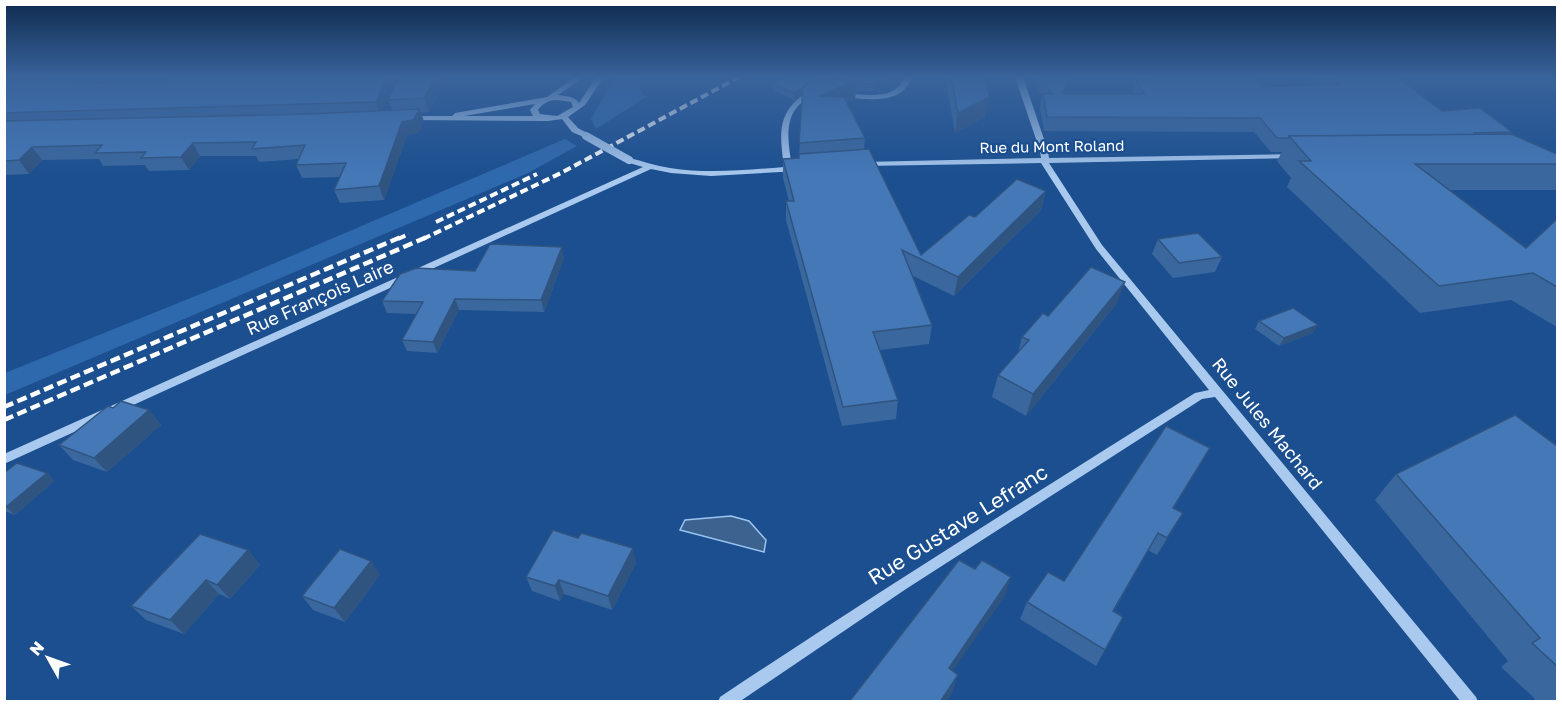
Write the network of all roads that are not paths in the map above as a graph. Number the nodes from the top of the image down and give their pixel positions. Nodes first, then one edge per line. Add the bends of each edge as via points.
1 (484, 110) edge
2 (534, 110) edge
3 (574, 110) edge
4 (790, 110) edge
5 (1030, 110) edge
6 (450, 116) junction
7 (564, 117) junction
8 (396, 118) edge
9 (542, 118) junction
10 (1305, 156) edge
11 (1045, 163) junction
12 (851, 165) edge
13 (649, 167) junction
14 (809, 168) edge
15 (788, 169) junction
16 (1217, 392) junction
17 (4, 459) edge
18 (725, 702) edge
19 (1471, 702) edge

1 - 6 street
2 - 9 street
3 - 7 street
4 - 15 street via 784,135
5 - 11 street, Rue Jules Machard
6 - 8 street
6 - 9 street
7 - 9 street
7 - 13 street, bridge via 575,130
10 - 11 street, Rue du Mont Roland
11 - 12 street, Rue du Mont Roland via 894,161
11 - 16 street, Rue Jules Machard via 1099,247
13 - 15 street via 707,176
13 - 17 street, Rue François Laire
14 - 15 street
16 - 18 street, Rue Gustave Lefranc via 1199,396 910,578
16 - 19 street, Rue Jules Machard

